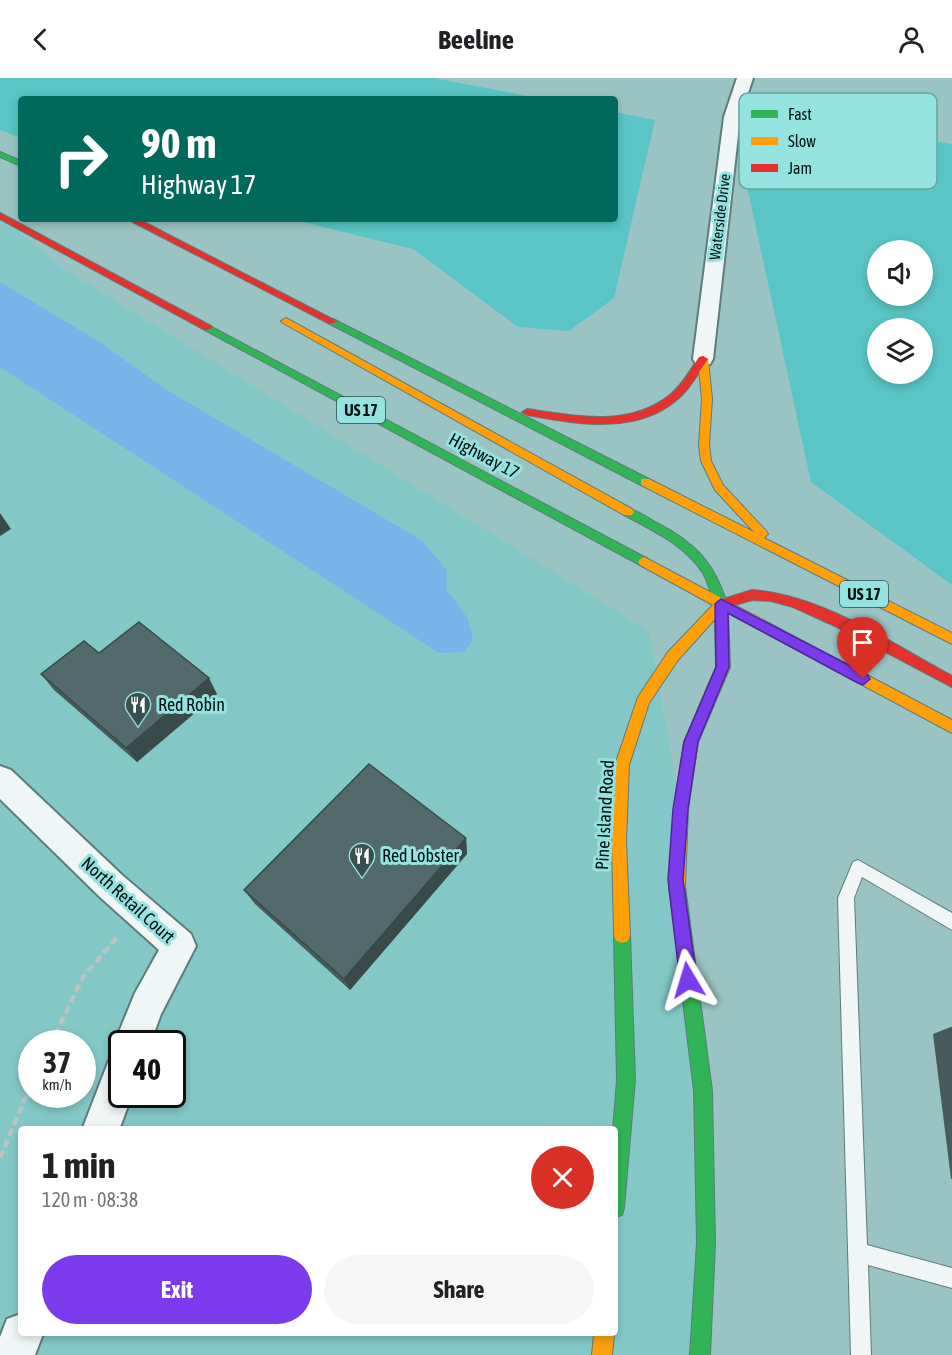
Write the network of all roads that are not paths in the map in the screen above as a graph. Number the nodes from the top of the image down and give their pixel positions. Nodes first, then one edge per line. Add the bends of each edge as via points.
1 (745, 78) edge
2 (740, 93) edge
3 (739, 96) edge
4 (0, 154) edge
5 (18, 163) edge
6 (0, 216) edge
7 (135, 222) edge
8 (136, 222) edge
9 (237, 289) dead end
10 (277, 315) dead end
11 (703, 359) junction
12 (499, 408) junction
13 (775, 549) junction
14 (721, 604) junction
15 (952, 639) edge
16 (952, 682) edge
17 (952, 727) edge
18 (0, 779) edge
19 (952, 922) edge
20 (137, 1030) edge
21 (108, 1108) edge
22 (102, 1126) edge
23 (618, 1173) edge
24 (856, 1252) junction
25 (952, 1278) edge
26 (21, 1336) edge
27 (604, 1336) edge
28 (14, 1355) edge
29 (602, 1355) edge
30 (700, 1355) edge
31 (861, 1355) edge

1 - 2 street, Waterside Drive
3 - 11 street, Waterside Drive via 732,117
4 - 5 main road
6 - 14 main road, Highway 17 / US 17
7 - 9 main road
8 - 12 main road, US 17
10 - 14 main road via 695,553 717,582
11 - 12 main road via 676,396 649,413 630,419 594,422
11 - 13 main road via 707,407 703,448 708,468
12 - 13 main road, US 17
13 - 15 main road, US 17
14 - 16 main road via 753,595 789,600
14 - 17 main road, Highway 17 / US 17
14 - 23 main road, Pine Island Road via 673,656 643,701 622,765 619,841 626,1080
14 - 30 main road via 723,667 691,742 676,880 703,1091 706,1243
18 - 20 street, North Retail Court via 179,946
19 - 24 lane via 858,867 846,898
21 - 22 street
24 - 25 lane
24 - 31 lane
26 - 28 street
27 - 29 main road

